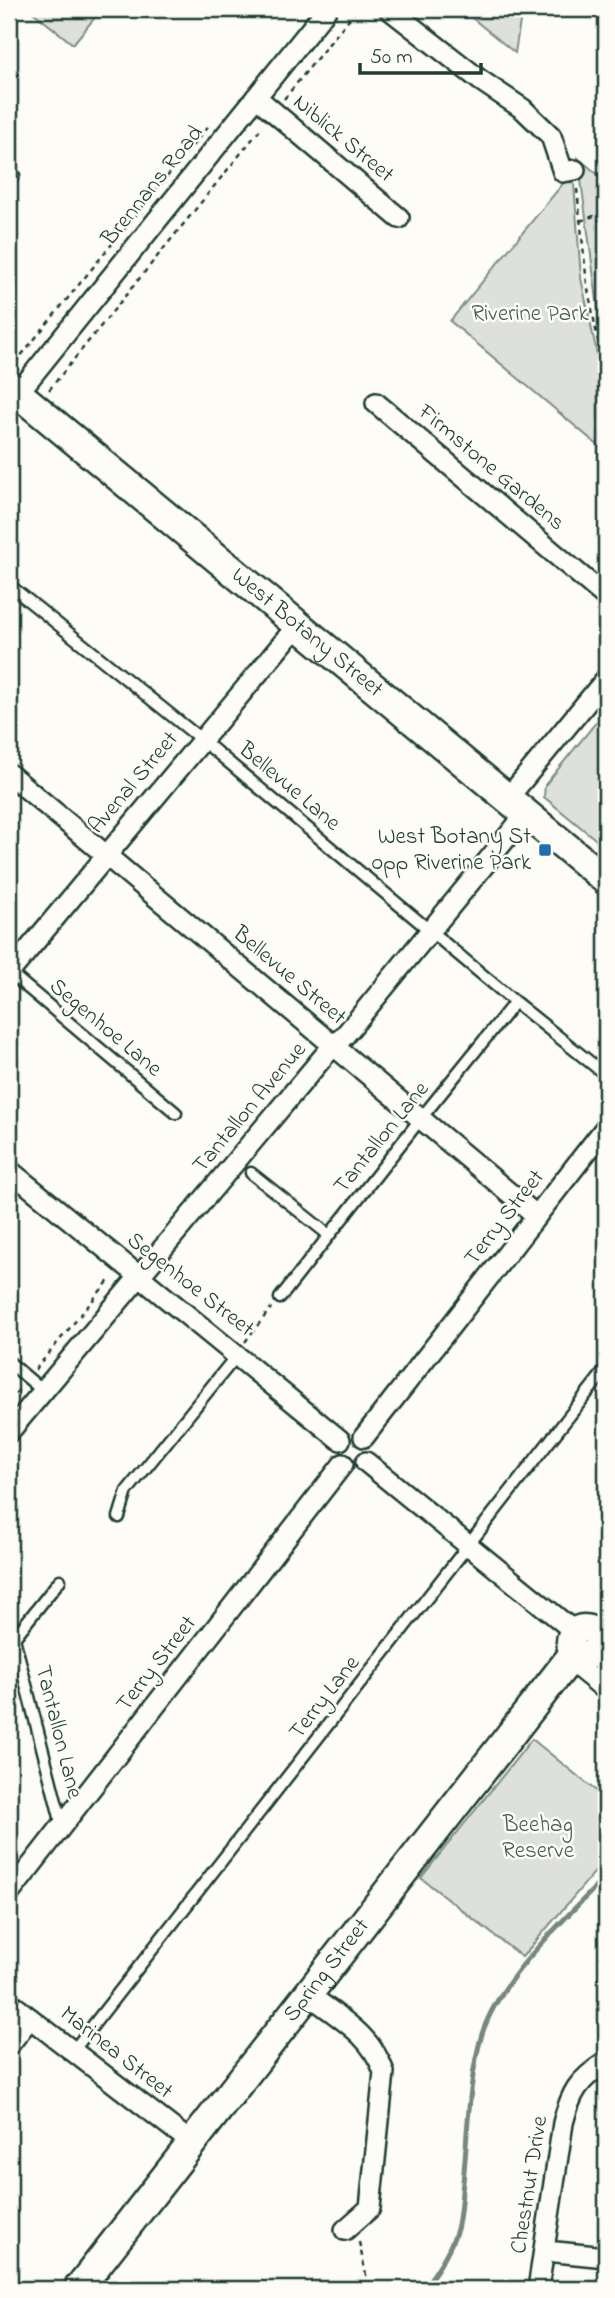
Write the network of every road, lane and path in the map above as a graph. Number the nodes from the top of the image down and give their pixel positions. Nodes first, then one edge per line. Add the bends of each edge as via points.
1 (327, 9) edge
2 (357, 9) edge
3 (389, 9) edge
4 (256, 97) junction
5 (274, 112) junction
6 (216, 117) dead end
7 (575, 170) joint
8 (399, 218) dead end
9 (580, 221) junction
10 (606, 225) edge
11 (14, 381) edge
12 (606, 381) edge
13 (48, 390) dead end
14 (376, 403) dead end
15 (9, 585) edge
16 (606, 597) edge
17 (298, 625) junction
18 (606, 679) edge
19 (202, 740) junction
20 (9, 774) edge
21 (517, 806) junction
22 (106, 855) junction
23 (606, 880) edge
24 (430, 930) junction
25 (9, 972) edge
26 (515, 1002) junction
27 (334, 1046) junction
28 (606, 1075) edge
29 (176, 1113) dead end
30 (422, 1117) junction
31 (606, 1127) edge
32 (9, 1170) edge
33 (251, 1173) dead end
34 (537, 1216) junction
35 (329, 1235) junction
36 (141, 1276) junction
37 (111, 1278) dead end
38 (280, 1298) dead end
39 (264, 1316) dead end
40 (255, 1327) dead end
41 (238, 1354) junction
42 (9, 1362) edge
43 (606, 1369) edge
44 (36, 1385) junction
45 (9, 1402) edge
46 (9, 1432) edge
47 (364, 1437) junction
48 (340, 1440) junction
49 (366, 1462) junction
50 (343, 1464) junction
51 (119, 1517) dead end
52 (469, 1546) junction
53 (60, 1580) dead end
54 (583, 1638) edge
55 (606, 1690) edge
56 (62, 1826) junction
57 (9, 1894) edge
58 (308, 1994) junction
59 (9, 2002) edge
60 (30, 2018) junction
61 (9, 2045) edge
62 (74, 2051) junction
63 (606, 2062) edge
64 (192, 2143) junction
65 (350, 2226) joint
66 (545, 2251) junction
67 (606, 2257) edge
68 (80, 2288) edge
69 (369, 2289) edge
70 (538, 2289) edge

1 - 4 street, Brennans Road
2 - 5 path
3 - 7 street via 523,109 551,136 562,172
4 - 5 street, Niblick Street
4 - 11 street, Brennans Road
5 - 8 street, Niblick Street
5 - 13 path
6 - 11 path
7 - 9 path
9 - 10 path via 594,216
9 - 12 path
11 - 17 street, West Botany Street
14 - 16 street, Firmstone Gardens
15 - 19 lane, Bellevue Lane
17 - 19 street, Avenal Street
17 - 21 street, West Botany Street
18 - 21 street
19 - 22 street, Avenal Street
19 - 24 lane, Bellevue Lane
20 - 22 street, Bellevue Street
21 - 23 street, West Botany Street
21 - 24 street, Tantallon Avenue
22 - 25 street, Avenal Street
22 - 27 street, Bellevue Street
24 - 26 lane, Bellevue Lane
24 - 27 street, Tantallon Avenue
25 - 29 lane, Segenhoe Lane
26 - 28 lane, Bellevue Lane
26 - 30 lane, Tantallon Lane
27 - 30 street, Bellevue Street
27 - 36 street, Tantallon Avenue
30 - 34 street, Bellevue Street
30 - 35 lane, Tantallon Lane
31 - 34 street, Terry Street
32 - 36 street, Segenhoe Street
33 - 35 lane
34 - 47 street, Terry Street
35 - 38 lane, Tantallon Lane
36 - 41 street, Segenhoe Street
36 - 44 street, Tantallon Avenue
37 - 44 path
39 - 40 path
41 - 48 street, Segenhoe Street
41 - 51 lane via 127,1491
42 - 44 lane
43 - 52 lane, Terry Lane
44 - 45 path
44 - 46 street, Tantallon Avenue
47 - 48 street via 354,1434
47 - 49 street via 370,1446
48 - 50 street via 337,1453
49 - 50 street via 355,1468
49 - 52 street
50 - 56 street, Terry Street
52 - 54 street
52 - 62 lane, Terry Lane
53 - 56 lane, Tantallon Lane via 14,1638
54 - 55 street
54 - 58 street, Spring Street
56 - 57 street, Terry Street
58 - 64 street, Spring Street
58 - 65 street via 367,2039 384,2072 370,2208
59 - 60 street, Marinea Street
60 - 61 street
60 - 62 street, Marinea Street
62 - 64 street, Marinea Street
63 - 66 street, Chestnut Drive via 579,2082 570,2097
64 - 68 street, Spring Street
65 - 69 path
66 - 67 street
66 - 70 street, Chestnut Drive

